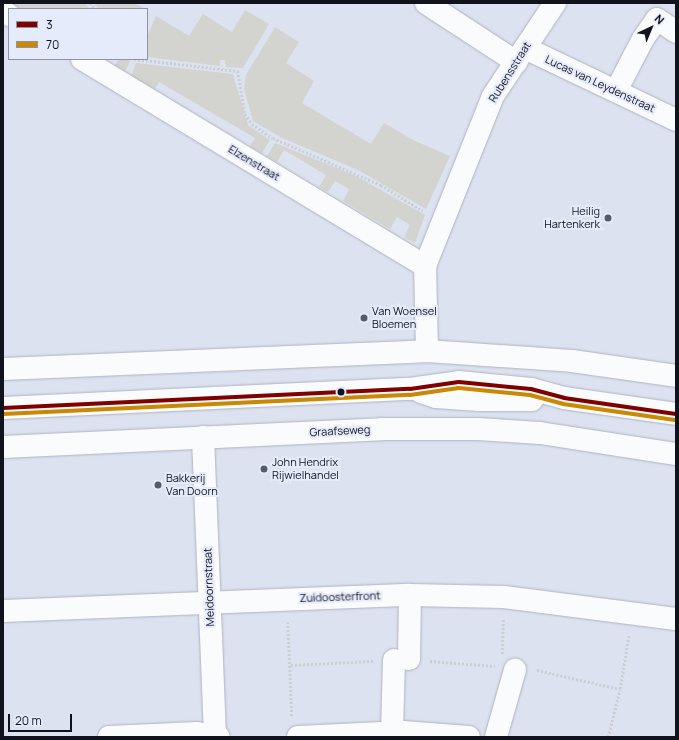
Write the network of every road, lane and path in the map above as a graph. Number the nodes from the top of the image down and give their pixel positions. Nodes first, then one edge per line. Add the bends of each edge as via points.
1 (426, 3) edge
2 (555, 3) edge
3 (676, 32) edge
4 (520, 55) junction
5 (84, 60) edge
6 (143, 60) edge
7 (616, 91) junction
8 (676, 120) edge
9 (443, 222) junction
10 (425, 266) junction
11 (427, 351) junction
12 (3, 369) edge
13 (676, 376) edge
14 (3, 408) edge
15 (676, 414) edge
16 (203, 437) junction
17 (3, 447) edge
18 (676, 454) edge
19 (410, 595) junction
20 (504, 597) junction
21 (287, 599) junction
22 (210, 601) junction
23 (3, 611) edge
24 (633, 612) junction
25 (676, 619) edge
26 (402, 660) junction
27 (291, 665) junction
28 (508, 668) junction
29 (620, 689) junction
30 (295, 729) edge
31 (392, 732) junction
32 (367, 735) edge
33 (109, 737) edge
34 (215, 737) edge
35 (219, 737) edge
36 (469, 737) edge
37 (496, 737) edge
38 (608, 737) edge

1 - 4 street, Lucas van Leydenstraat
2 - 4 street, Rubensstraat
3 - 7 street via 657,19 643,39
4 - 7 street, Lucas van Leydenstraat
4 - 9 street, Rubensstraat via 493,96
5 - 10 street, Elzenstraat
6 - 9 path via 238,71 245,114 252,124 273,138 381,185
7 - 8 street, Lucas van Leydenstraat
9 - 10 street, Rubensstraat
10 - 11 street, Rubensstraat
11 - 12 street
11 - 13 street via 572,361
14 - 15 street via 410,389 436,397 479,400 564,398
16 - 17 street, Graafseweg
16 - 18 street, Graafseweg via 382,429 478,429 540,433
16 - 22 street, Meidoornstraat
19 - 20 street, Zuidoosterfront
19 - 21 street, Zuidoosterfront
19 - 26 street
20 - 24 street, Zuidoosterfront
20 - 28 path
21 - 22 street, Zuidoosterfront
21 - 27 path
22 - 23 street, Zuidoosterfront
22 - 34 street, Meidoornstraat
24 - 25 street, Zuidoosterfront
24 - 29 path
26 - 27 path
26 - 28 path
26 - 31 street
27 - 30 path
28 - 29 path via 543,670
28 - 37 street
29 - 38 path
30 - 32 street
31 - 32 street
31 - 36 street
33 - 34 street via 197,733
34 - 35 street

